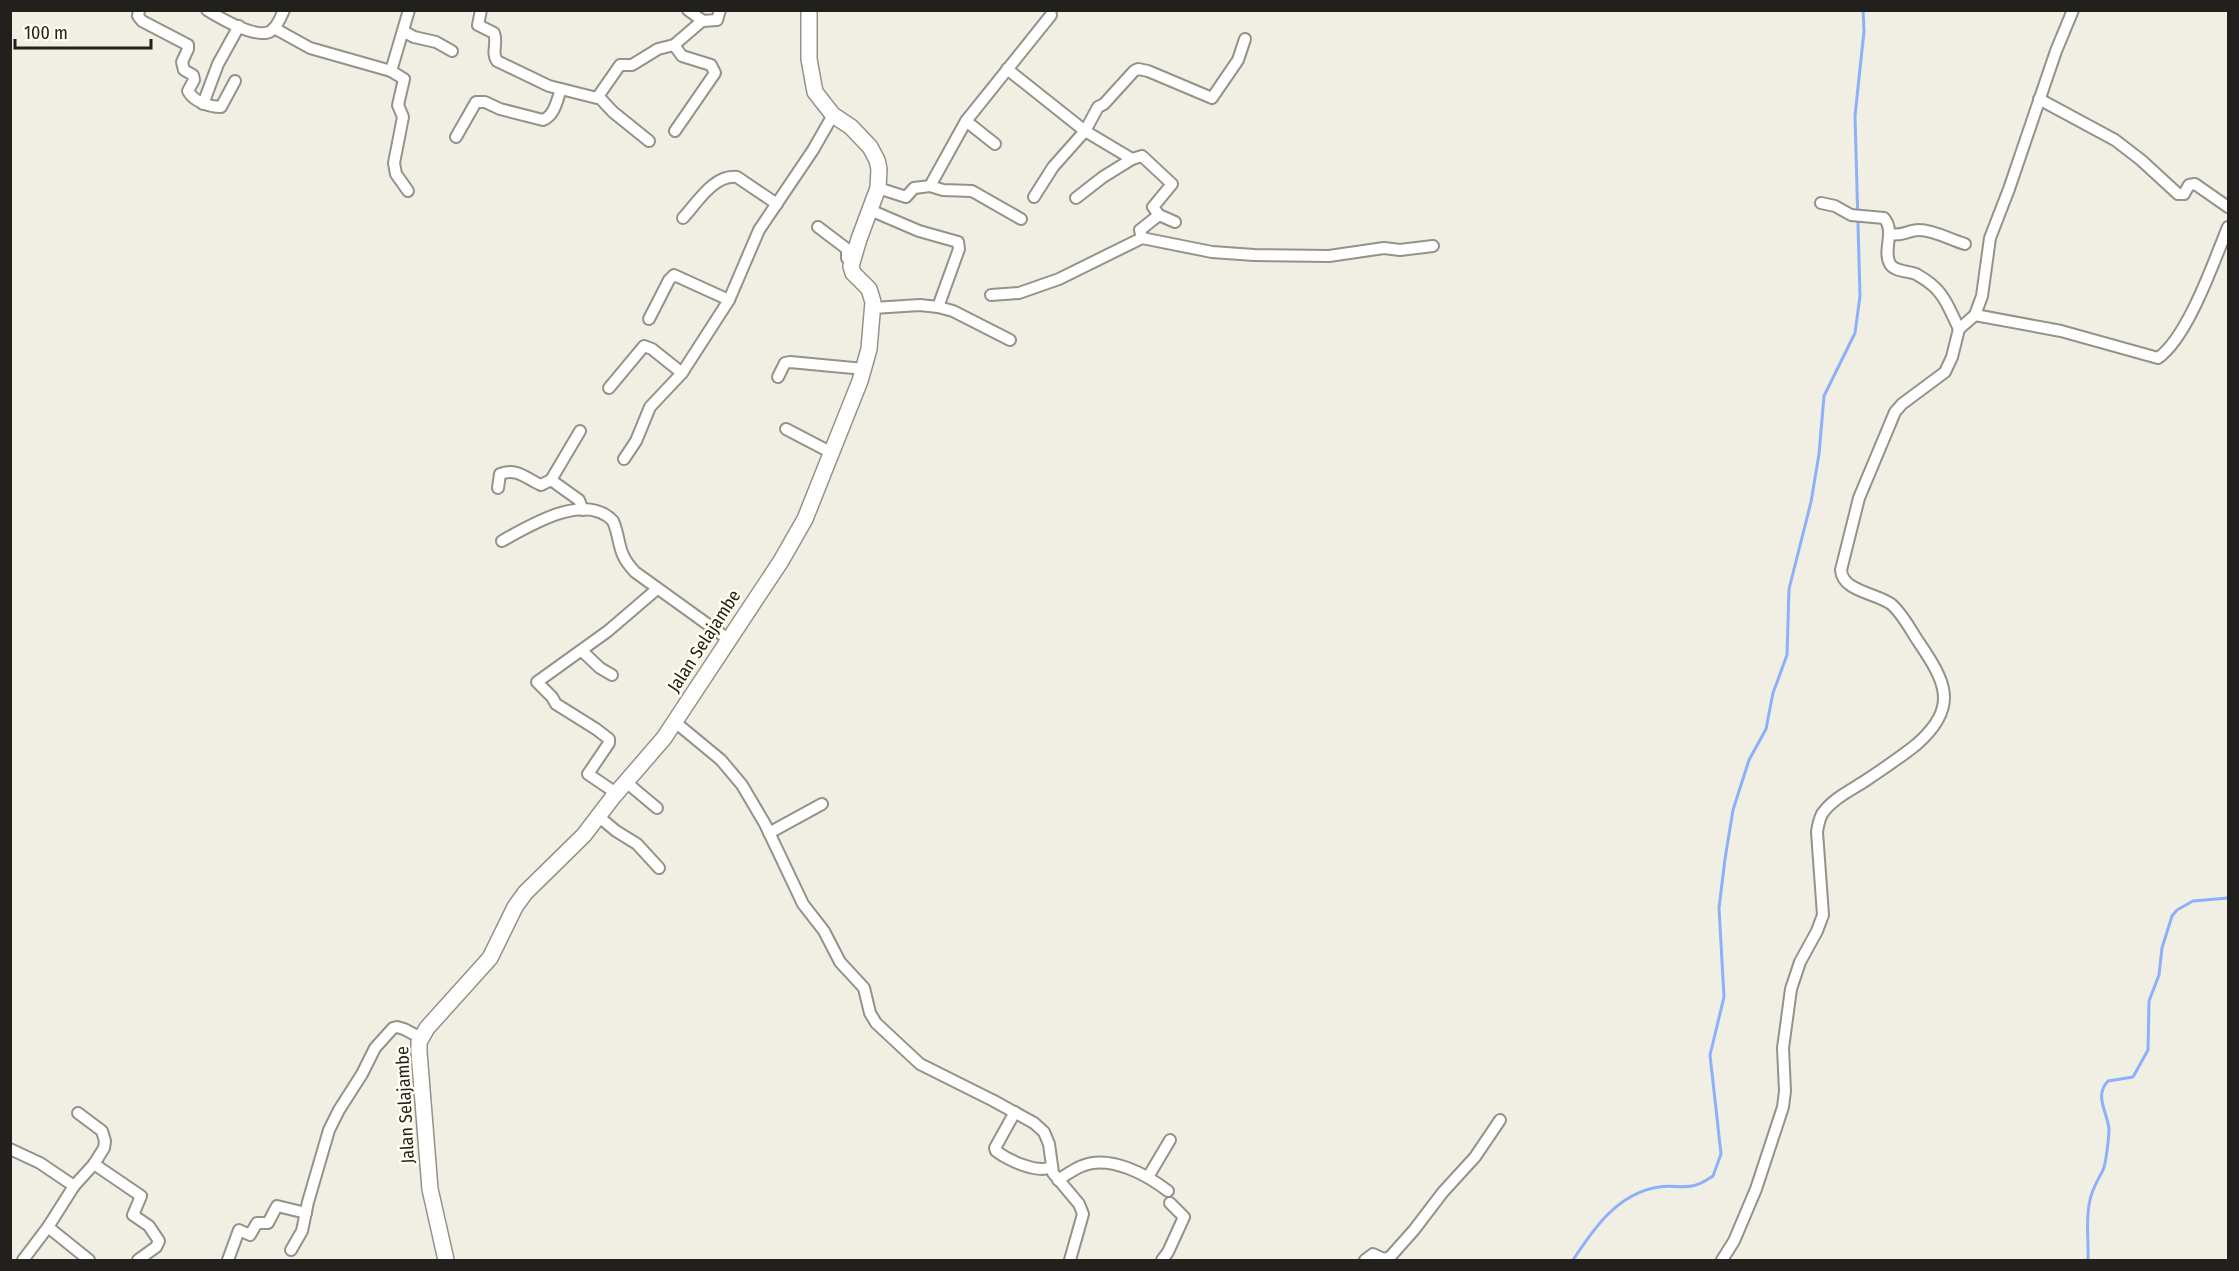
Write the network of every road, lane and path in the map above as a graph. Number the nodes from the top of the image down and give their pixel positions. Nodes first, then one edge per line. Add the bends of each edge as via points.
1 (139, 10) edge
2 (207, 10) edge
3 (284, 10) edge
4 (409, 10) edge
5 (481, 10) edge
6 (688, 10) edge
7 (720, 10) edge
8 (809, 10) edge
9 (2073, 10) edge
10 (1051, 15) dead end
11 (703, 21) junction
12 (239, 26) junction
13 (274, 28) junction
14 (403, 31) junction
15 (1245, 39) dead end
16 (674, 45) junction
17 (452, 51) dead end
18 (1007, 69) junction
19 (391, 71) junction
20 (236, 81) dead end
21 (561, 89) junction
22 (599, 97) junction
23 (2039, 99) junction
24 (203, 104) junction
25 (833, 115) junction
26 (966, 121) junction
27 (1085, 130) junction
28 (675, 131) dead end
29 (456, 137) dead end
30 (650, 141) dead end
31 (995, 144) dead end
32 (1132, 159) junction
33 (930, 186) junction
34 (878, 188) junction
35 (408, 191) dead end
36 (1034, 197) dead end
37 (1076, 198) dead end
38 (1821, 203) dead end
39 (777, 204) junction
40 (2229, 207) edge
41 (870, 210) junction
42 (1159, 215) junction
43 (683, 218) dead end
44 (1021, 219) dead end
45 (1175, 222) dead end
46 (818, 227) dead end
47 (2229, 227) edge
48 (1890, 234) junction
49 (1142, 238) junction
50 (1965, 244) dead end
51 (1433, 246) dead end
52 (852, 262) junction
53 (991, 295) dead end
54 (729, 300) junction
55 (938, 307) junction
56 (873, 308) junction
57 (1974, 315) junction
58 (649, 319) dead end
59 (1959, 330) junction
60 (1010, 340) dead end
61 (864, 369) junction
62 (682, 373) junction
63 (778, 377) dead end
64 (609, 388) dead end
65 (786, 429) dead end
66 (579, 431) dead end
67 (832, 453) junction
68 (624, 459) dead end
69 (551, 480) junction
70 (498, 488) dead end
71 (583, 510) junction
72 (502, 541) dead end
73 (657, 589) junction
74 (728, 639) junction
75 (582, 651) junction
76 (612, 675) dead end
77 (675, 722) junction
78 (621, 788) junction
79 (822, 804) dead end
80 (657, 808) dead end
81 (598, 816) junction
82 (769, 833) junction
83 (659, 868) dead end
84 (421, 1038) junction
85 (1015, 1112) junction
86 (78, 1113) dead end
87 (1500, 1120) dead end
88 (1170, 1140) dead end
89 (10, 1149) edge
90 (94, 1164) junction
91 (1052, 1167) junction
92 (1148, 1177) junction
93 (1058, 1180) junction
94 (74, 1186) junction
95 (1168, 1191) dead end
96 (1170, 1203) dead end
97 (306, 1213) junction
98 (48, 1227) junction
99 (291, 1250) dead end
100 (23, 1260) edge
101 (89, 1260) edge
102 (138, 1260) edge
103 (228, 1260) edge
104 (446, 1260) edge
105 (1070, 1260) edge
106 (1162, 1260) edge
107 (1365, 1260) edge
108 (1722, 1260) edge

1 - 24 street via 142,21 188,45 182,65 194,78 188,93
2 - 12 street
3 - 13 street
4 - 14 street
5 - 21 street via 478,25 494,33 497,61
6 - 11 street
7 - 11 street via 717,20
8 - 25 street via 813,87
9 - 23 street
10 - 18 street
11 - 16 street
12 - 13 street via 262,34
12 - 24 street via 218,64
13 - 19 street via 310,48
14 - 17 street via 433,40
14 - 19 street
15 - 27 street via 1238,60 1214,97 1138,69 1098,107
16 - 22 street via 658,49 629,66 620,65
16 - 28 street via 682,56 711,65 715,73
18 - 26 street
18 - 27 street
19 - 35 street via 404,79 398,105 403,116 394,163 396,174
20 - 24 street via 222,107
21 - 22 street
21 - 29 street via 552,112 543,120 476,102
22 - 30 street
23 - 40 street via 2115,140 2178,194 2184,194 2195,183
23 - 57 street via 1990,238 1982,296
25 - 34 street via 858,134 874,155
25 - 39 street
26 - 31 street
26 - 33 street
27 - 32 street
27 - 36 street via 1053,167
32 - 37 street
32 - 42 street via 1144,157 1172,182 1153,206
33 - 34 street via 914,188 906,197
33 - 44 street via 972,191
34 - 41 street
38 - 48 street via 1851,215 1884,218
39 - 43 street via 731,176 718,181
39 - 54 street via 759,230
41 - 52 street
41 - 55 street via 958,242
42 - 45 street
42 - 49 street via 1140,230
46 - 52 street via 847,249 847,258
47 - 57 street via 2188,319 2158,358 2061,331
48 - 50 street via 1918,230
48 - 59 street via 1890,263 1933,285
49 - 51 street via 1212,252 1254,255 1329,256
49 - 53 street via 1059,279 1019,293
52 - 56 street, Jalan Selajambe via 852,272 870,290
54 - 58 street via 674,275
54 - 62 street
55 - 56 street
55 - 60 street
56 - 61 street, Jalan Selajambe
57 - 59 street
59 - 108 street via 1945,372 1895,412 1858,498 1841,570 1849,584 1884,600 1900,614 1943,685 1941,713 1915,745 1830,805 1819,820 1823,915 1791,989 1783,1048 1783,1107 1758,1182
61 - 63 street via 789,362 784,363
61 - 67 street, Jalan Selajambe
62 - 64 street via 652,349 642,346
62 - 68 street via 650,407
65 - 67 street
66 - 69 street
67 - 74 street, Jalan Selajambe via 793,542
69 - 70 street via 541,484 506,471 500,474
69 - 71 street via 579,500
71 - 72 street via 544,519
71 - 73 street via 610,518 626,562
73 - 74 street
73 - 75 street
74 - 77 street, Jalan Selajambe
75 - 76 street
75 - 78 street via 537,682 556,704 609,739 588,774
77 - 78 street, Jalan Selajambe
77 - 82 street via 721,760 748,794
78 - 80 street
78 - 81 street, Jalan Selajambe
79 - 82 street
81 - 83 street via 637,844
81 - 84 street, Jalan Selajambe via 577,843 525,893 490,958
82 - 85 street via 803,904 824,930 840,962 864,988 876,1023 920,1064
84 - 97 street via 397,1027 375,1048 329,1130
84 - 104 street, Jalan Selajambe via 429,1181
85 - 91 street via 1044,1132
85 - 91 street via 996,1151 1019,1163
86 - 90 street via 104,1136 104,1148
87 - 107 street via 1475,1157 1390,1257 1384,1259 1373,1254
88 - 92 street
89 - 94 street
90 - 94 street
90 - 102 street via 141,1196 133,1215 149,1226 159,1241
91 - 93 street
92 - 93 street via 1120,1166 1094,1163
92 - 95 street
93 - 105 street via 1083,1214
94 - 98 street
96 - 106 street via 1184,1217
97 - 99 street via 302,1231
97 - 103 street via 277,1206 268,1223 257,1223 250,1235 239,1230
98 - 100 street
98 - 101 street

